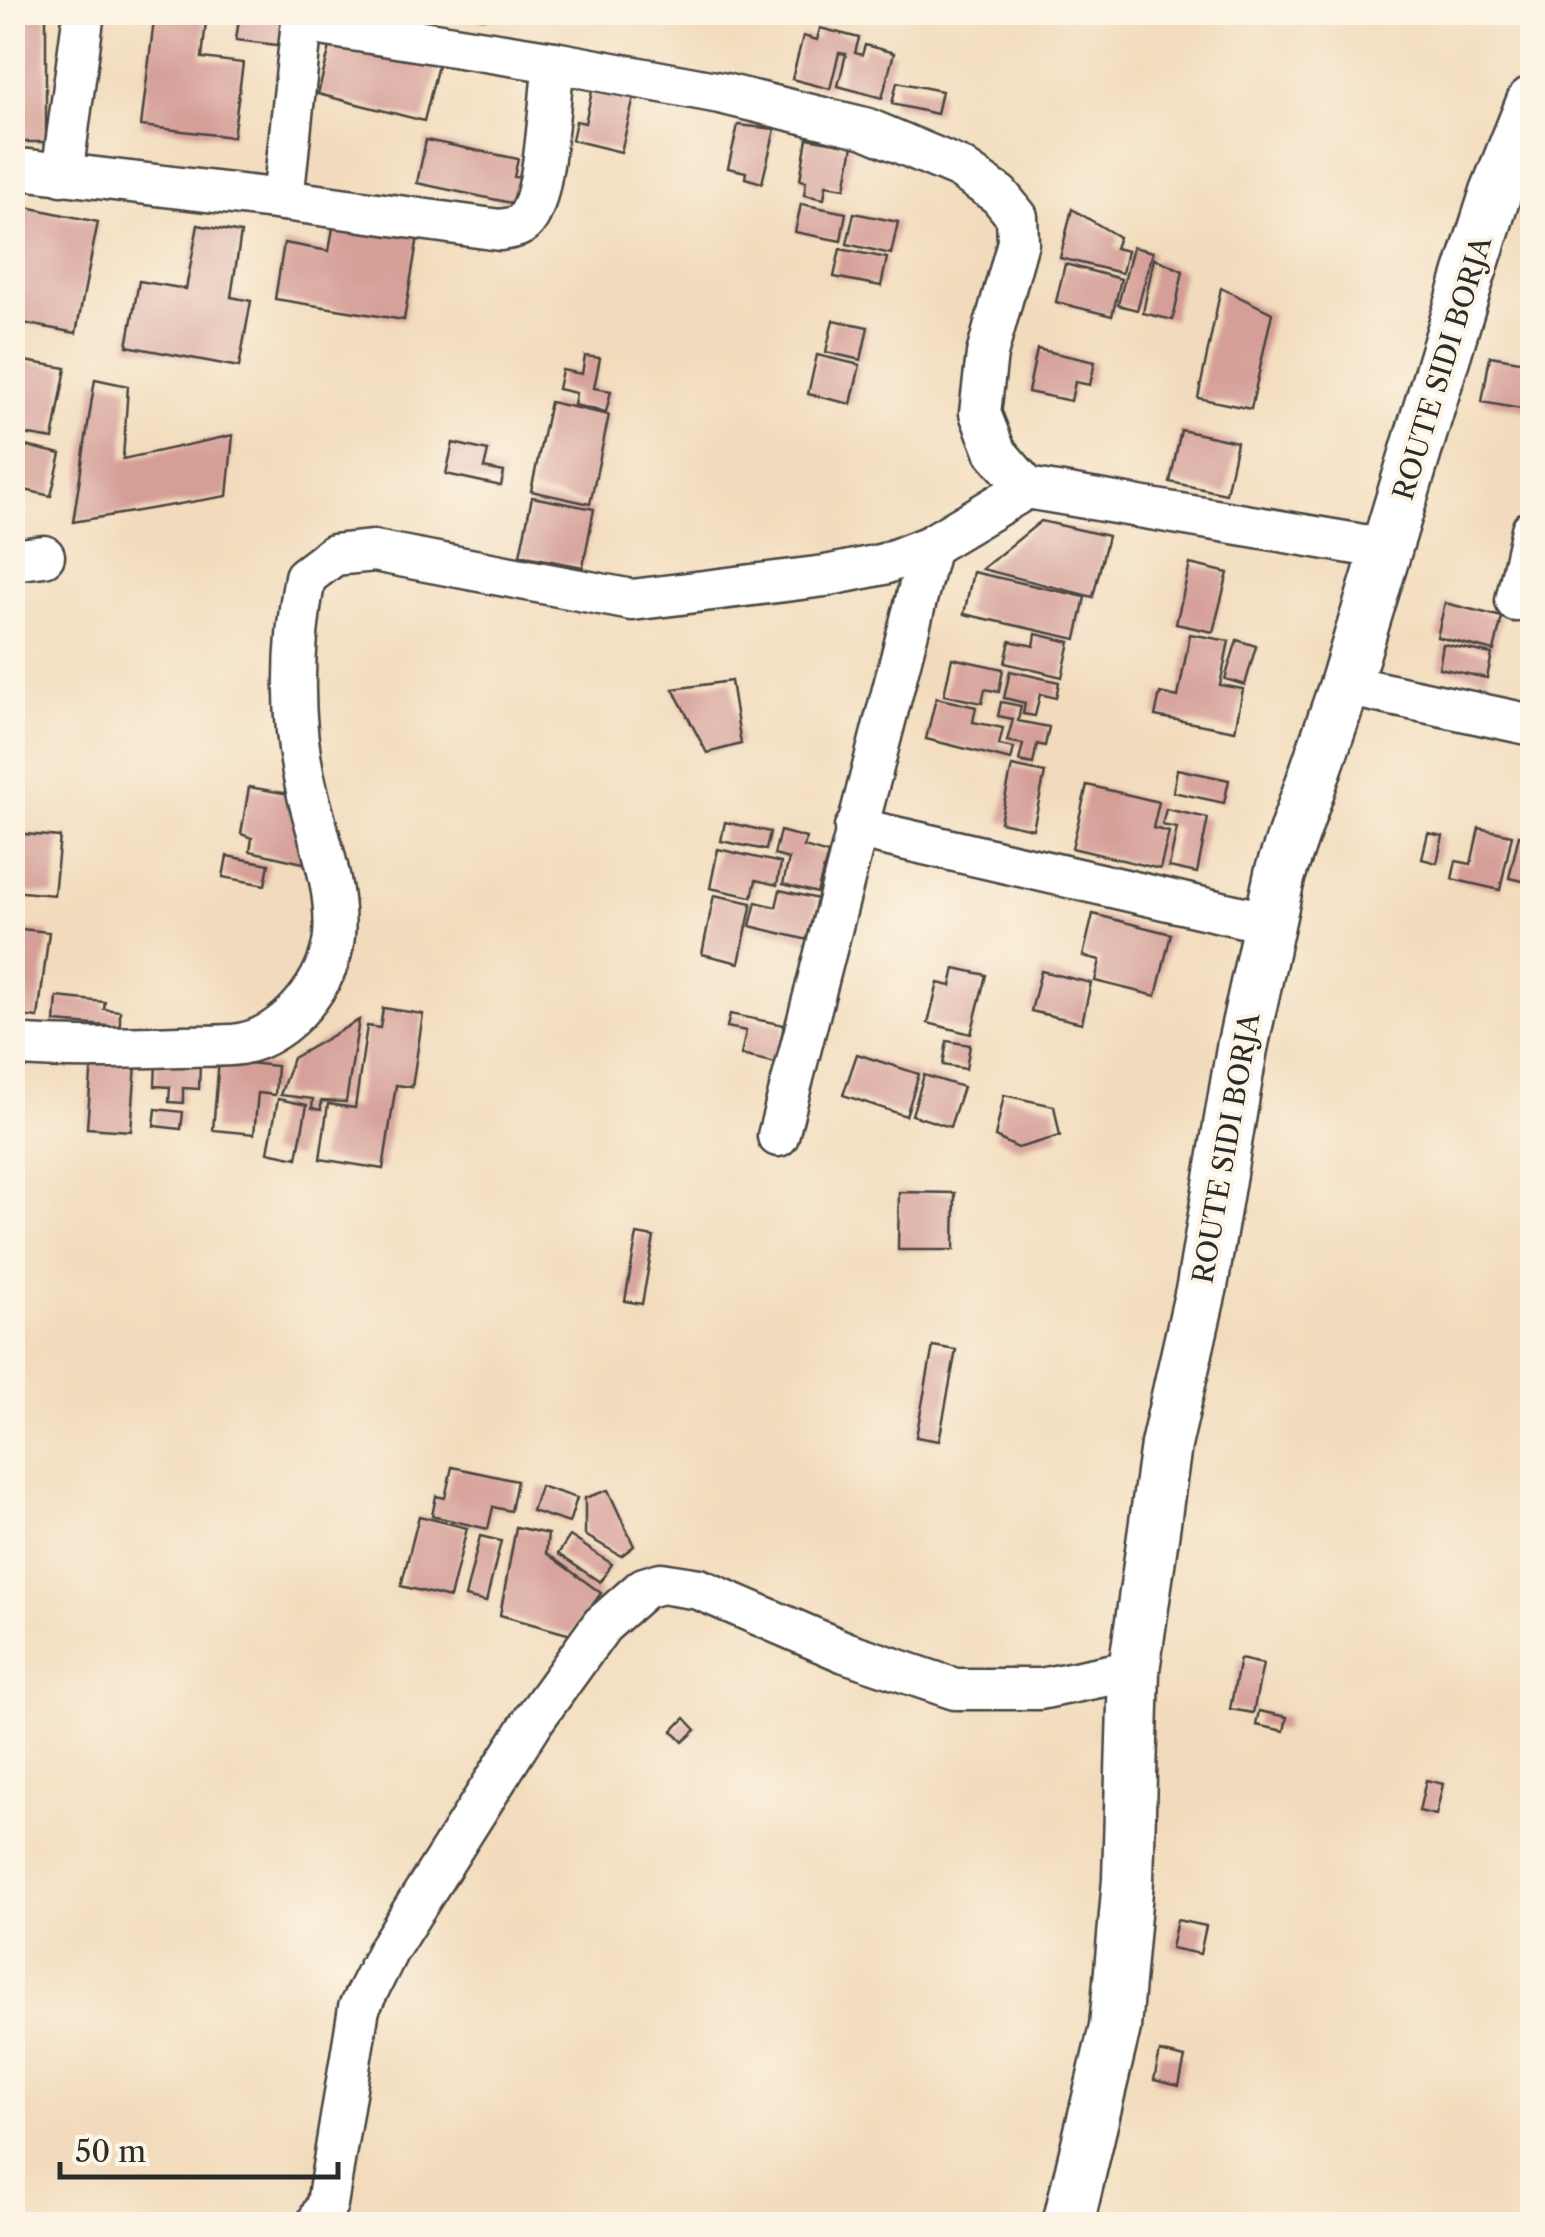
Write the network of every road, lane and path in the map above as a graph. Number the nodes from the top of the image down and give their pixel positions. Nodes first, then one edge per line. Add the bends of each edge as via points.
1 (84, 12) edge
2 (303, 17) edge
3 (554, 62) junction
4 (1532, 102) edge
5 (12, 168) edge
6 (62, 175) junction
7 (283, 200) junction
8 (1027, 488) junction
9 (1532, 530) edge
10 (930, 546) junction
11 (1386, 549) junction
12 (1516, 601) dead end
13 (1345, 685) junction
14 (1532, 725) edge
15 (855, 828) junction
16 (1269, 923) junction
17 (12, 1044) edge
18 (778, 1136) dead end
19 (1134, 1670) junction
20 (317, 2224) edge
21 (1068, 2224) edge

1 - 6 street
2 - 3 street
2 - 7 street
3 - 7 street via 537,197 518,227 500,230
3 - 8 street via 864,128 960,168 999,195 1018,217 1018,242 987,354 980,412 995,450
4 - 11 street, ROUTE SIDI BORJA via 1496,192
5 - 6 street
6 - 7 street
8 - 10 street
8 - 11 street
9 - 12 street
10 - 15 street
10 - 17 street via 825,576 632,600 374,551 334,555 305,577 296,624 298,722 307,793 325,849 334,938 311,998 242,1044
11 - 13 street, ROUTE SIDI BORJA
13 - 14 street
13 - 16 street, ROUTE SIDI BORJA
15 - 16 street
15 - 18 street
16 - 19 street, ROUTE SIDI BORJA via 1166,1445
19 - 20 street via 1040,1688 955,1690 845,1652 699,1589 661,1583 644,1588 602,1625 546,1703 381,1964 359,2008 326,2204
19 - 21 street, ROUTE SIDI BORJA via 1128,1880 1115,2027

